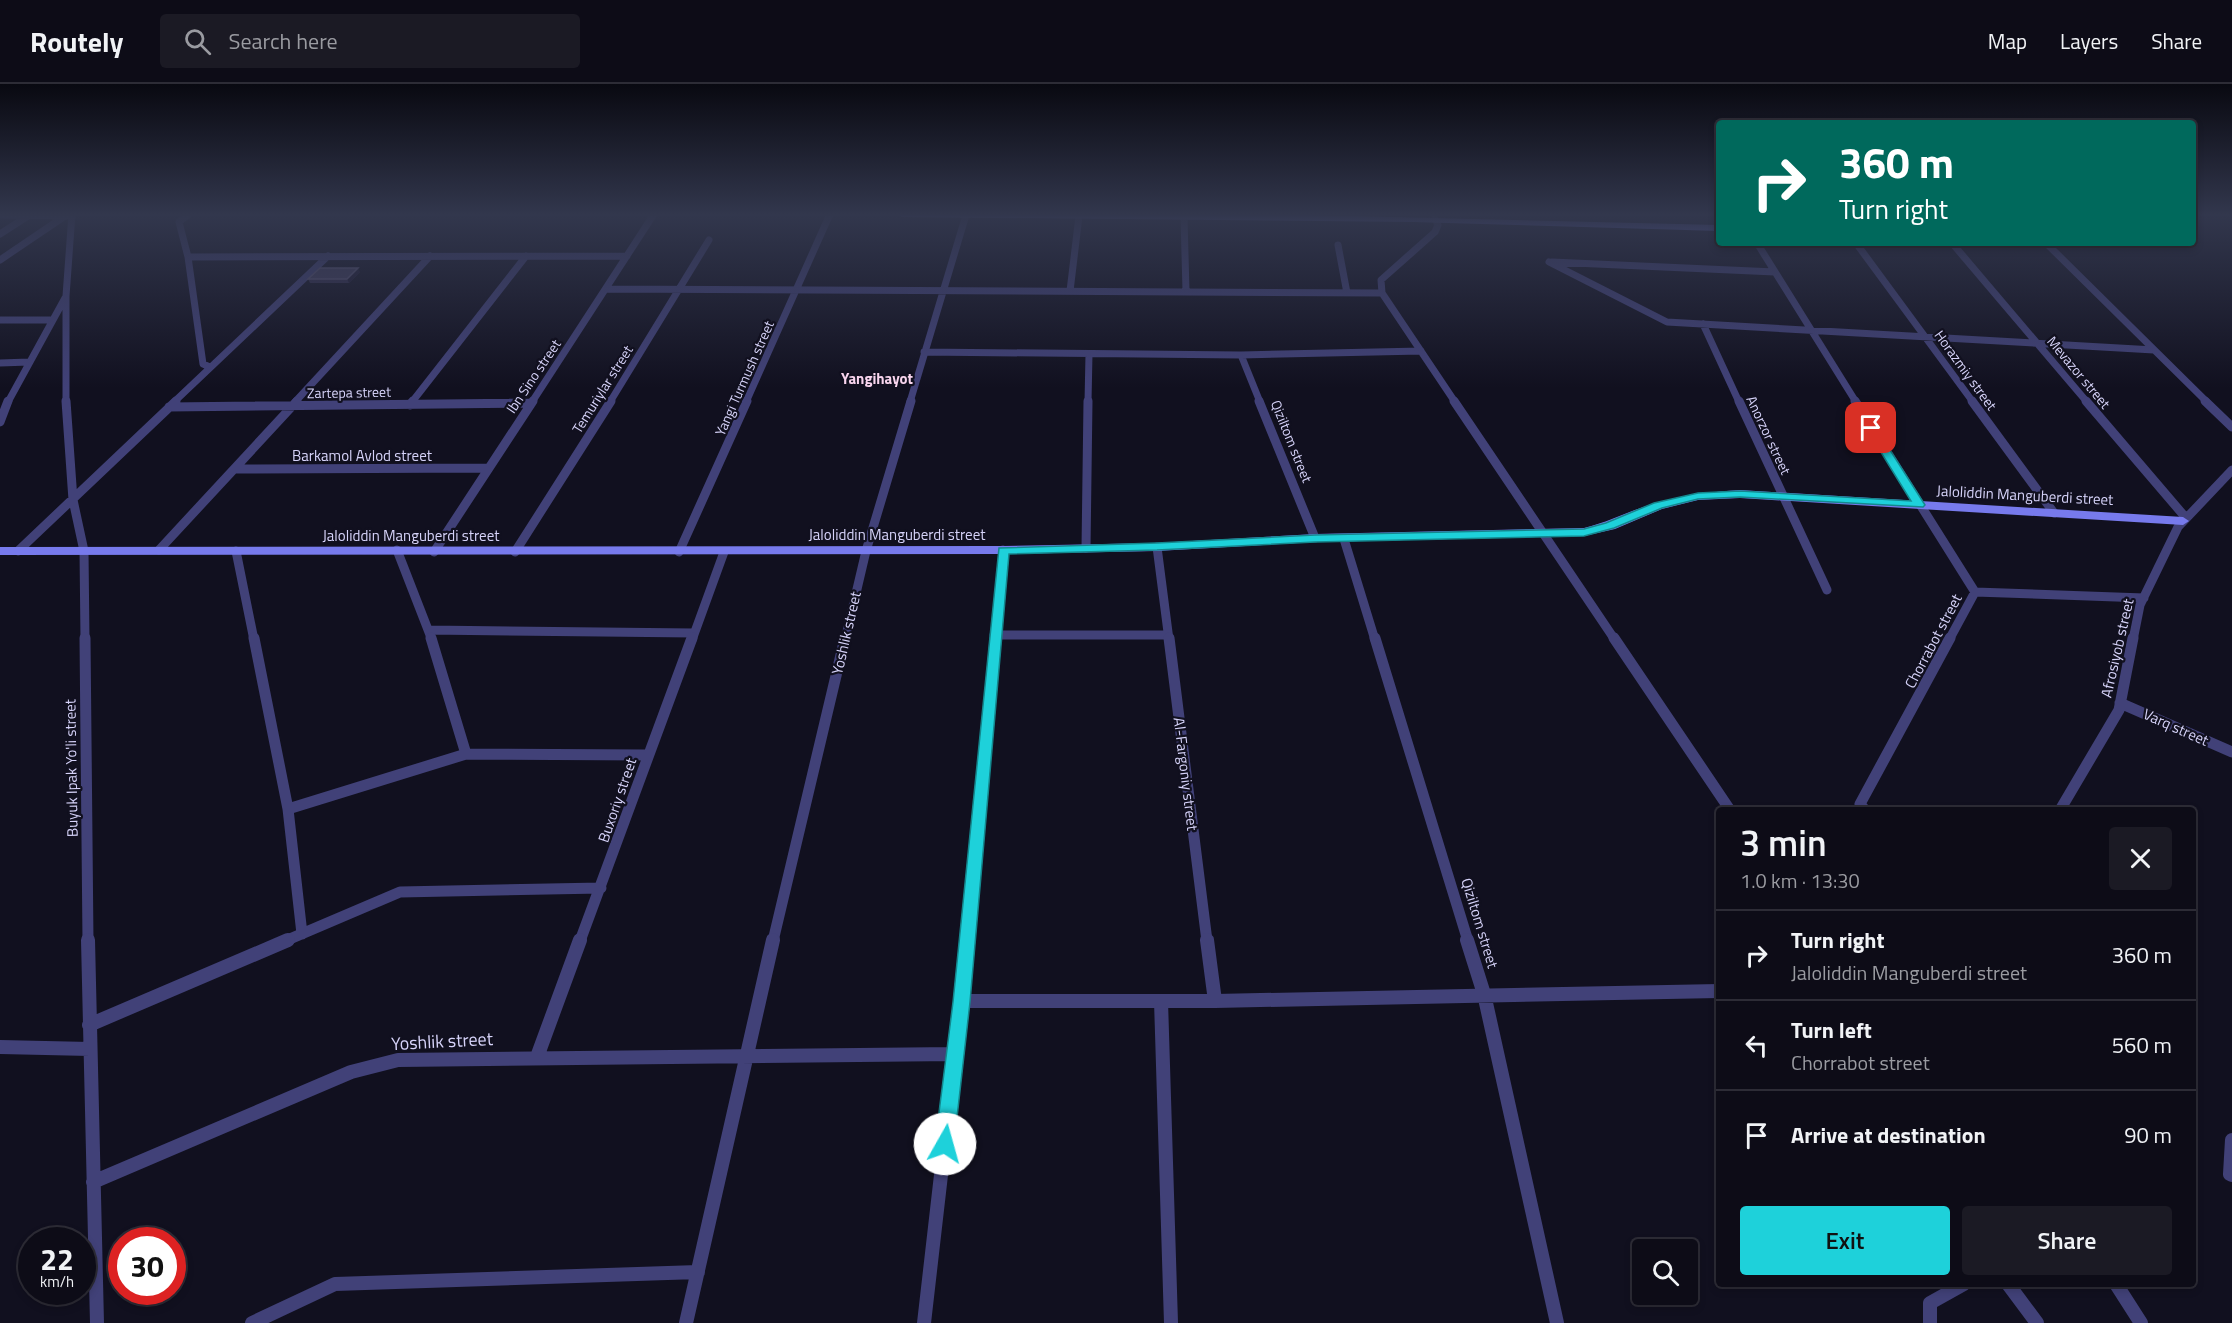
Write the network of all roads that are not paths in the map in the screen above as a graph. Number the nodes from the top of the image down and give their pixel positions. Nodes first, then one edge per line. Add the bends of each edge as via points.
1 (67, 272) edge
2 (190, 272) edge
3 (311, 272) edge
4 (415, 272) edge
5 (514, 272) edge
6 (617, 272) edge
7 (691, 272) edge
8 (806, 272) edge
9 (949, 272) edge
10 (1072, 272) edge
11 (1187, 272) edge
12 (1343, 272) edge
13 (1390, 272) edge
14 (1568, 272) edge
15 (1771, 272) edge
16 (1775, 272) joint
17 (1877, 272) edge
18 (1977, 272) edge
19 (2075, 272) edge
20 (606, 289) junction
21 (681, 289) junction
22 (799, 289) junction
23 (944, 290) junction
24 (1070, 291) junction
25 (1186, 291) junction
26 (1347, 293) junction
27 (1382, 293) junction
28 (66, 296) junction
29 (0, 320) edge
30 (52, 320) junction
31 (1703, 324) junction
32 (1811, 331) junction
33 (1925, 338) junction
34 (2038, 344) junction
35 (2154, 350) junction
36 (1421, 351) junction
37 (924, 352) junction
38 (1089, 354) junction
39 (1241, 355) junction
40 (28, 362) junction
41 (0, 363) edge
42 (210, 367) junction
43 (530, 403) junction
44 (410, 405) junction
45 (292, 406) junction
46 (169, 407) junction
47 (0, 422) edge
48 (2232, 427) edge
49 (488, 468) junction
50 (235, 469) junction
51 (2232, 470) edge
52 (1783, 496) junction
53 (73, 500) junction
54 (1919, 505) junction
55 (2054, 513) junction
56 (2185, 519) junction
57 (1545, 534) junction
58 (1315, 538) junction
59 (1344, 539) junction
60 (1157, 547) junction
61 (1086, 548) junction
62 (159, 550) junction
63 (397, 550) junction
64 (1003, 550) junction
65 (0, 551) edge
66 (18, 551) junction
67 (84, 551) junction
68 (236, 551) junction
69 (866, 551) junction
70 (434, 552) junction
71 (515, 552) junction
72 (679, 552) junction
73 (724, 552) junction
74 (1827, 590) dead end
75 (1975, 592) junction
76 (2144, 598) junction
77 (429, 630) junction
78 (694, 633) junction
79 (994, 635) junction
80 (1168, 635) junction
81 (2120, 703) junction
82 (2232, 752) edge
83 (466, 754) junction
84 (648, 755) junction
85 (1728, 807) edge
86 (1862, 807) edge
87 (2062, 807) edge
88 (288, 809) junction
89 (601, 888) junction
90 (302, 934) junction
91 (1716, 991) edge
92 (1484, 994) junction
93 (1215, 1000) junction
94 (1161, 1001) junction
95 (962, 1002) junction
96 (89, 1025) junction
97 (0, 1047) edge
98 (90, 1049) junction
99 (955, 1054) junction
100 (537, 1057) junction
101 (745, 1057) junction
102 (2232, 1140) edge
103 (2232, 1175) edge
104 (93, 1182) junction
105 (698, 1272) junction
106 (1959, 1287) edge
107 (2010, 1287) edge
108 (2118, 1287) edge
109 (97, 1323) edge
110 (252, 1323) edge
111 (686, 1323) edge
112 (924, 1323) edge
113 (1171, 1323) edge
114 (1557, 1323) edge
115 (1930, 1323) edge
116 (2037, 1323) edge
117 (2141, 1323) edge

1 - 28 street, Buyuk Ipak Yo'li street
2 - 42 street via 203,364
3 - 42 street
4 - 45 street
5 - 44 street
6 - 20 street, Ibn Sino street
7 - 21 street, Temuriylar street
8 - 22 street, Yangi Turmush street
9 - 23 street, Yoshlik street
10 - 24 street
11 - 25 street
12 - 26 street
13 - 27 street via 1381,280
14 - 31 street via 1667,322
15 - 16 street
16 - 32 street, Chorrabot street
17 - 33 street, Horazmiy street
18 - 34 street, Mevazor street
19 - 35 street
20 - 21 street
20 - 43 street, Ibn Sino street
21 - 22 street
21 - 71 street, Temuriylar street
22 - 23 street
22 - 72 street, Yangi Turmush street
23 - 24 street
23 - 37 street, Yoshlik street
24 - 25 street
25 - 26 street
26 - 27 street
27 - 36 street
28 - 30 street
28 - 53 street, Buyuk Ipak Yo'li street via 66,397
29 - 30 street
30 - 40 street
31 - 32 street
31 - 52 street, Anorzor street
32 - 33 street
32 - 54 street, Chorrabot street
33 - 34 street
33 - 55 street, Horazmiy street
34 - 35 street
34 - 56 street, Mevazor street
35 - 48 street
36 - 39 street
36 - 57 street
37 - 38 street
37 - 69 street, Yoshlik street
38 - 39 street
38 - 61 street
39 - 58 street, Qiziltom street
40 - 41 street
40 - 47 street
42 - 46 street
43 - 44 street, Zartepa street
43 - 49 street, Ibn Sino street
44 - 45 street, Zartepa street
45 - 46 street, Zartepa street
45 - 50 street
46 - 53 street
49 - 50 street, Barkamol Avlod street
49 - 70 street, Ibn Sino street
50 - 62 street
51 - 56 street, Afrosiyob street
52 - 54 street, Jaloliddin Manguberdi street
52 - 57 street, Jaloliddin Manguberdi street via 1698,496 1658,506 1610,526
52 - 74 street, Anorzor street
53 - 66 street
53 - 67 street, Buyuk Ipak Yo'li street
54 - 55 street, Jaloliddin Manguberdi street
54 - 75 street, Chorrabot street
55 - 56 street, Jaloliddin Manguberdi street
56 - 76 street, Afrosiyob street
57 - 59 street, Jaloliddin Manguberdi street
57 - 85 street
58 - 59 street, Jaloliddin Manguberdi street
58 - 60 street, Jaloliddin Manguberdi street
59 - 92 street, Qiziltom street
60 - 61 street, Jaloliddin Manguberdi street
60 - 80 street, Al-Fargoniy street
61 - 64 street, Jaloliddin Manguberdi street
62 - 67 street, Jaloliddin Manguberdi street
62 - 68 street, Jaloliddin Manguberdi street
63 - 68 street, Jaloliddin Manguberdi street
63 - 70 street, Jaloliddin Manguberdi street
63 - 77 street
64 - 69 street, Jaloliddin Manguberdi street
64 - 79 street
65 - 66 street, Jaloliddin Manguberdi street
66 - 67 street, Jaloliddin Manguberdi street
67 - 96 street, Buyuk Ipak Yo'li street
68 - 88 street
69 - 73 street, Jaloliddin Manguberdi street
69 - 101 street, Yoshlik street
70 - 71 street, Jaloliddin Manguberdi street
71 - 72 street, Jaloliddin Manguberdi street
72 - 73 street, Jaloliddin Manguberdi street
73 - 78 street, Buxoriy street
75 - 76 street
75 - 86 street, Chorrabot street via 1860,804
76 - 81 street, Afrosiyob street
77 - 78 street
77 - 83 street
78 - 84 street, Buxoriy street
79 - 80 street
79 - 95 street
80 - 93 street, Al-Fargoniy street
81 - 82 street, Varq street
81 - 87 street, Afrosiyob street
83 - 84 street
83 - 88 street
84 - 89 street, Buxoriy street
88 - 90 street
89 - 90 street via 400,892
89 - 100 street, Buxoriy street
90 - 96 street
91 - 92 street
92 - 93 street
92 - 114 street, Qiziltom street
93 - 94 street
94 - 95 street
94 - 113 street
95 - 99 street
96 - 98 street, Buyuk Ipak Yo'li street
97 - 98 street
98 - 104 street, Buyuk Ipak Yo'li street
99 - 101 street, Yoshlik street
99 - 112 street
100 - 101 street, Yoshlik street
100 - 104 street, Yoshlik street via 398,1060 351,1072
101 - 105 street, Yoshlik street
102 - 103 street
104 - 109 street, Buyuk Ipak Yo'li street
105 - 110 street via 335,1284
105 - 111 street, Yoshlik street
106 - 115 street via 1930,1304
107 - 116 street
108 - 117 street

